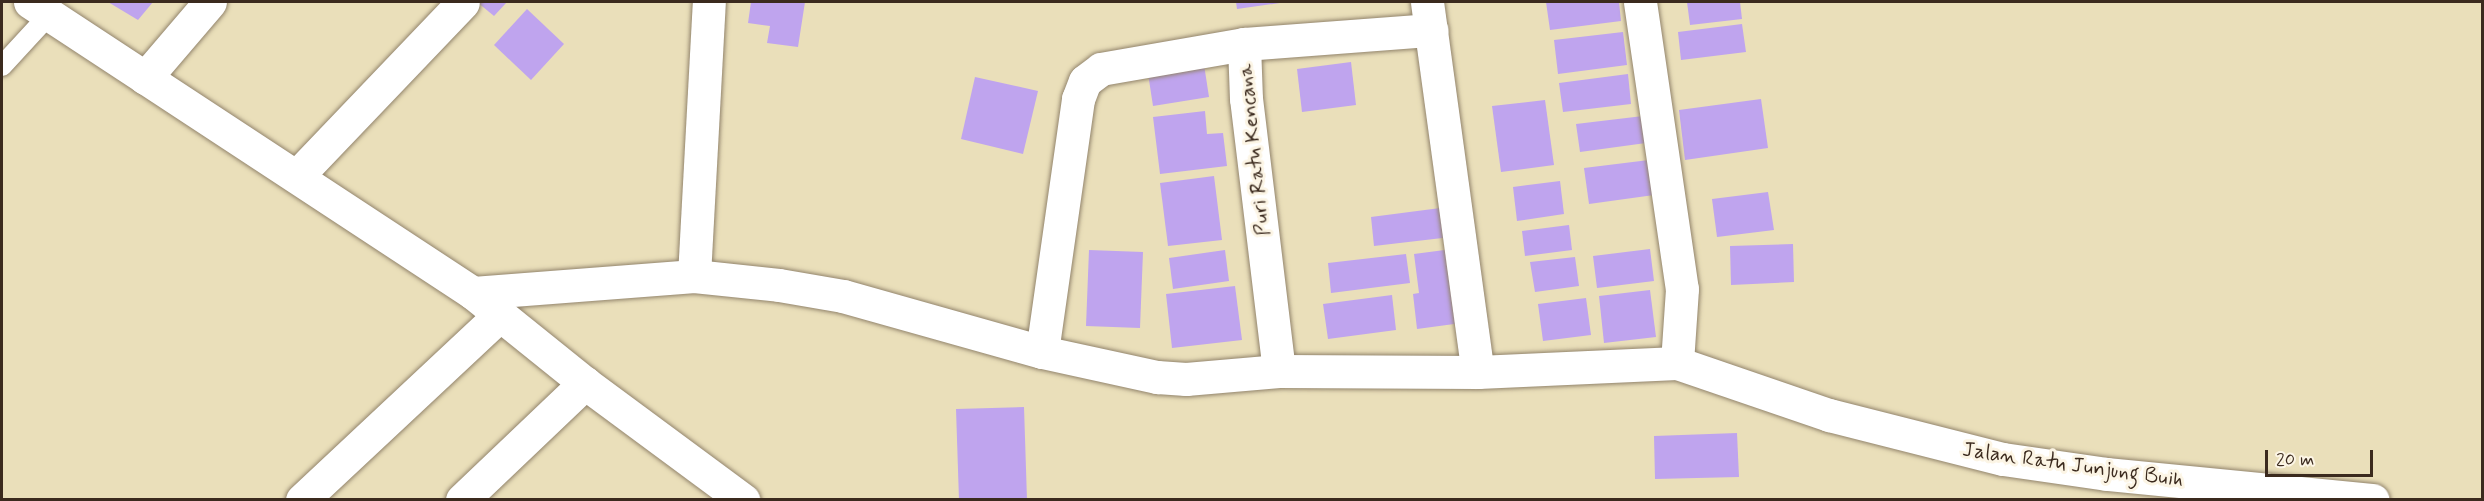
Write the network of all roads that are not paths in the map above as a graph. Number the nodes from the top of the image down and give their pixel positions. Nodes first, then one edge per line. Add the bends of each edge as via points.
1 (210, 2) edge
2 (463, 2) edge
3 (709, 2) edge
4 (1640, 2) edge
5 (39, 8) edge
6 (1429, 16) edge
7 (1244, 44) junction
8 (2, 66) edge
9 (145, 78) junction
10 (297, 176) junction
11 (694, 276) junction
12 (472, 293) junction
13 (500, 315) junction
14 (1042, 352) junction
15 (1677, 363) junction
16 (1280, 371) junction
17 (1478, 372) junction
18 (585, 383) junction
19 (302, 500) edge
20 (462, 500) edge
21 (743, 500) edge
22 (2373, 500) edge

1 - 9 street
2 - 10 street
3 - 11 street
4 - 15 street via 1682,289
5 - 8 lane
5 - 9 street
6 - 7 street, Puri Ratu Kencana
6 - 17 street, Puri Ratu Kencana
7 - 14 street via 1101,69 1085,81 1078,99
7 - 16 street, Puri Ratu Kencana via 1246,99
9 - 10 street
10 - 12 street
11 - 12 street
11 - 14 street via 843,296
12 - 13 street
13 - 18 street
13 - 19 street
14 - 16 street via 1157,377 1186,379
15 - 17 street
15 - 22 street, Jalan Ratu Junjung Buih via 1829,415 2003,459 2107,474
16 - 17 street
18 - 20 street
18 - 21 street

